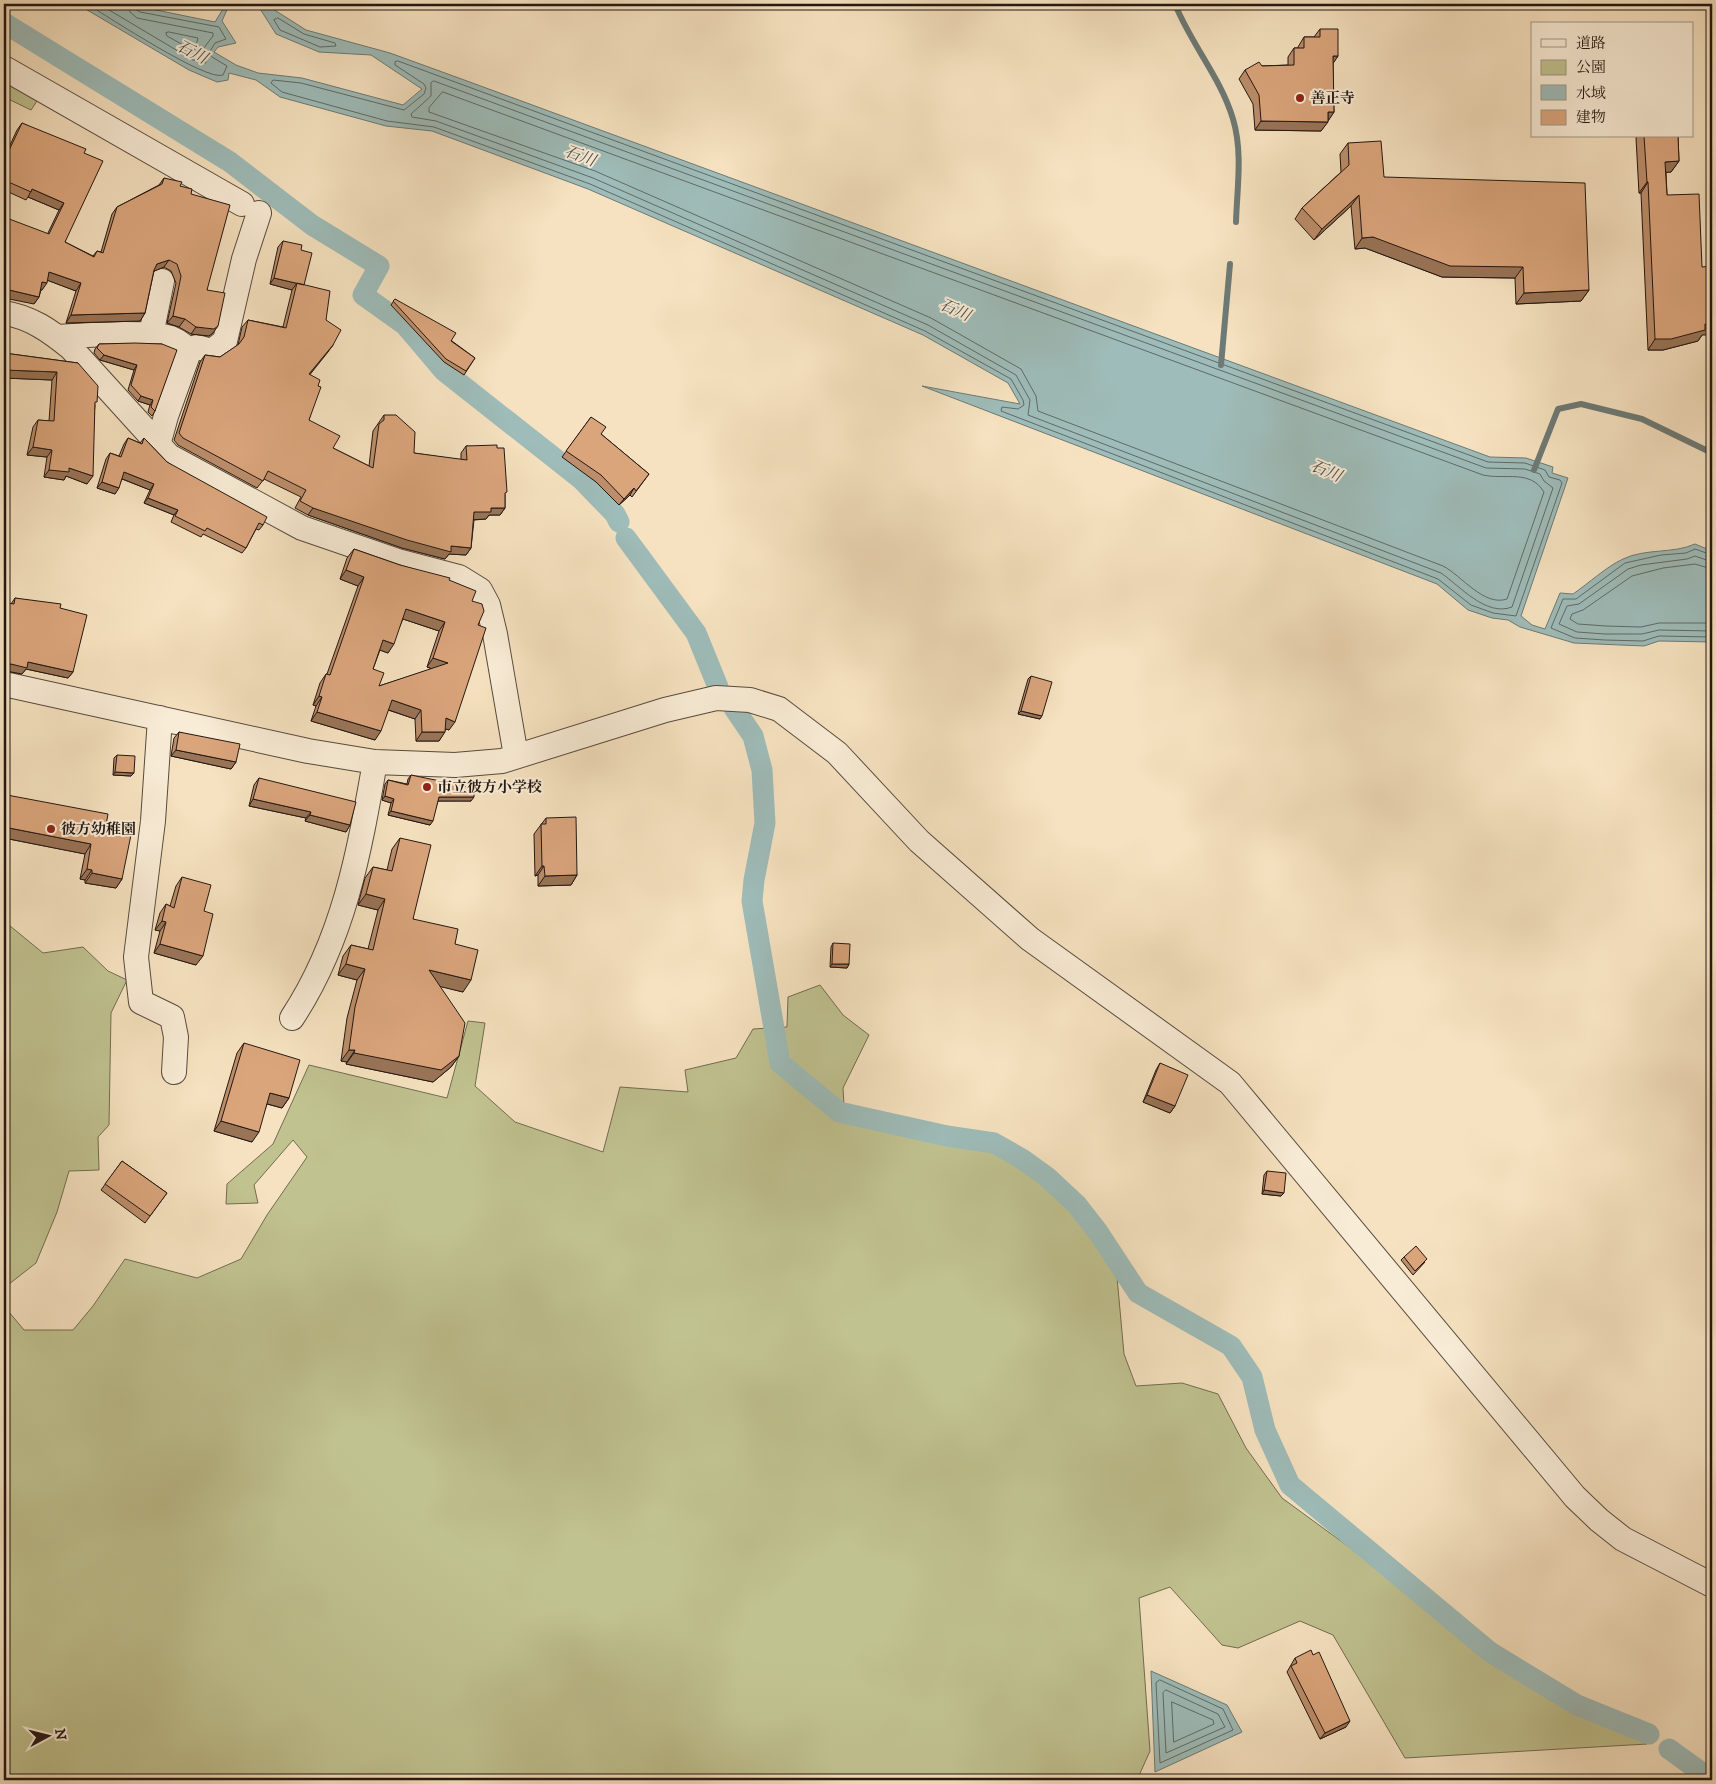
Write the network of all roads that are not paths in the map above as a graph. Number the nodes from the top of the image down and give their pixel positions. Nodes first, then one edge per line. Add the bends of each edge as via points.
1 (4, 68) edge
2 (162, 282) dead end
3 (4, 313) edge
4 (151, 335) junction
5 (58, 337) junction
6 (187, 350) junction
7 (158, 445) junction
8 (4, 684) edge
9 (160, 718) junction
10 (516, 756) junction
11 (375, 762) junction
12 (292, 1018) dead end
13 (174, 1072) dead end
14 (1712, 1585) edge

1 - 6 street via 251,208 244,259 225,341 212,351 196,347
2 - 4 street
3 - 5 street via 34,321
4 - 5 street
4 - 6 street via 171,338
5 - 7 street
6 - 7 street
7 - 10 street via 169,456 302,528 398,561 459,577 480,590 488,605 495,634
8 - 9 street
9 - 11 street via 308,751
9 - 13 street via 153,821 136,957 141,1002 172,1017 176,1037
10 - 11 street via 502,761 455,765
10 - 14 street via 665,710 716,698 750,700 779,709 803,725 837,753 919,841 1030,939 1230,1083 1575,1497 1623,1539
11 - 12 street via 360,846 347,895 318,977

